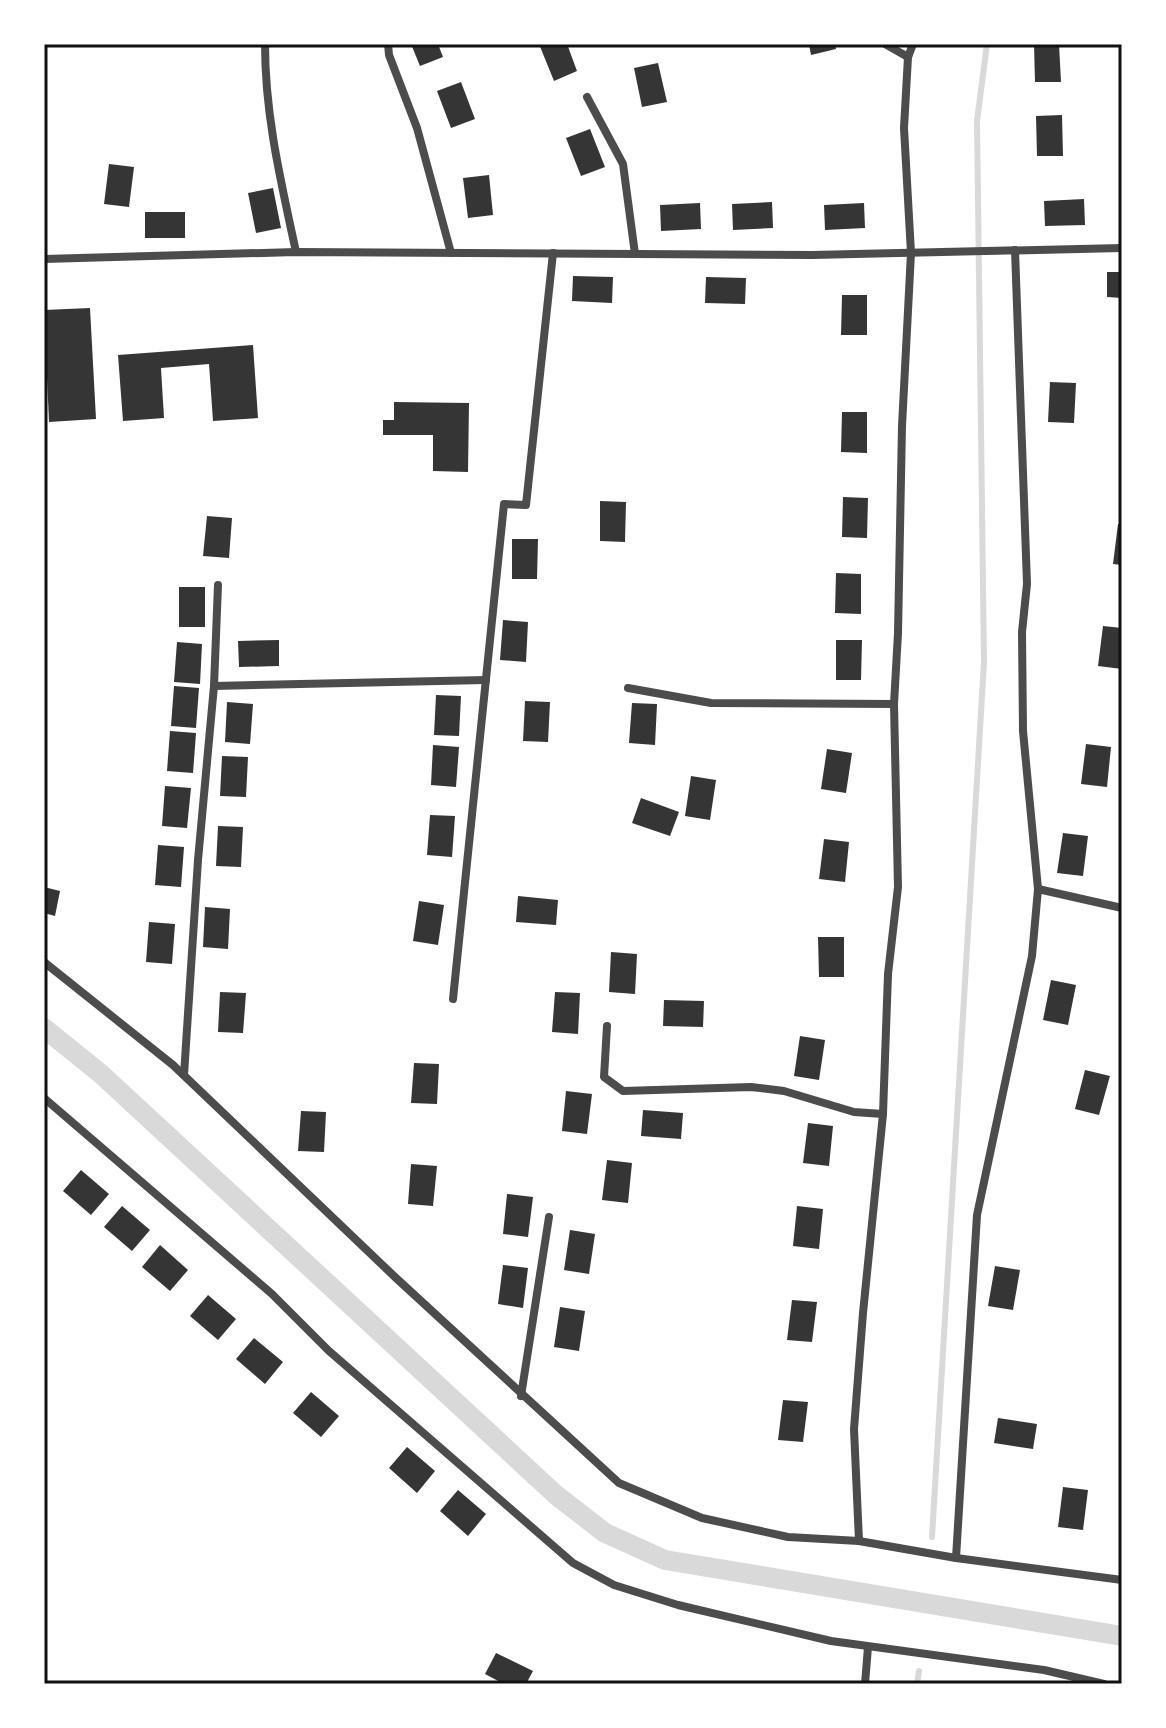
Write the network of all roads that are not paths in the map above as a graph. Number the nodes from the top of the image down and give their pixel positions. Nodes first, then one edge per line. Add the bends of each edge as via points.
1 (265, 44) edge
2 (388, 44) edge
3 (885, 44) edge
4 (913, 44) edge
5 (908, 57) junction
6 (587, 97) dead end
7 (1122, 248) edge
8 (1015, 250) junction
9 (296, 252) junction
10 (451, 253) junction
11 (553, 253) junction
12 (911, 253) junction
13 (635, 254) junction
14 (44, 259) edge
15 (218, 585) dead end
16 (486, 680) junction
17 (214, 686) junction
18 (628, 688) dead end
19 (894, 704) junction
20 (1038, 889) junction
21 (1122, 908) edge
22 (44, 962) edge
23 (453, 999) dead end
24 (607, 1026) dead end
25 (184, 1075) junction
26 (44, 1098) edge
27 (883, 1114) junction
28 (549, 1217) dead end
29 (521, 1396) junction
30 (859, 1541) junction
31 (956, 1558) junction
32 (1122, 1580) edge
33 (868, 1647) junction
34 (865, 1684) edge
35 (1104, 1684) edge

1 - 9 street via 265,88
2 - 10 street
3 - 5 street
4 - 5 street
5 - 12 street via 904,128
6 - 13 street via 623,164
7 - 8 street
8 - 12 street
8 - 20 street via 1027,584 1023,731
9 - 10 street
9 - 14 street
10 - 11 street
11 - 13 street
11 - 16 street via 526,505 504,504
12 - 13 street
12 - 19 street
15 - 17 street
16 - 17 street
16 - 23 street
17 - 25 street
18 - 19 street via 711,703
19 - 27 street via 898,887 888,974
20 - 21 street
20 - 31 street via 1032,956 977,1215
22 - 25 street
24 - 27 street via 604,1077 623,1091 751,1087
25 - 29 street
26 - 33 street via 573,1563 614,1585 678,1605
27 - 30 street via 854,1429
28 - 29 street
29 - 30 street via 619,1483 702,1518 788,1537
30 - 31 street
31 - 32 street
33 - 34 street
33 - 35 street via 1044,1670

